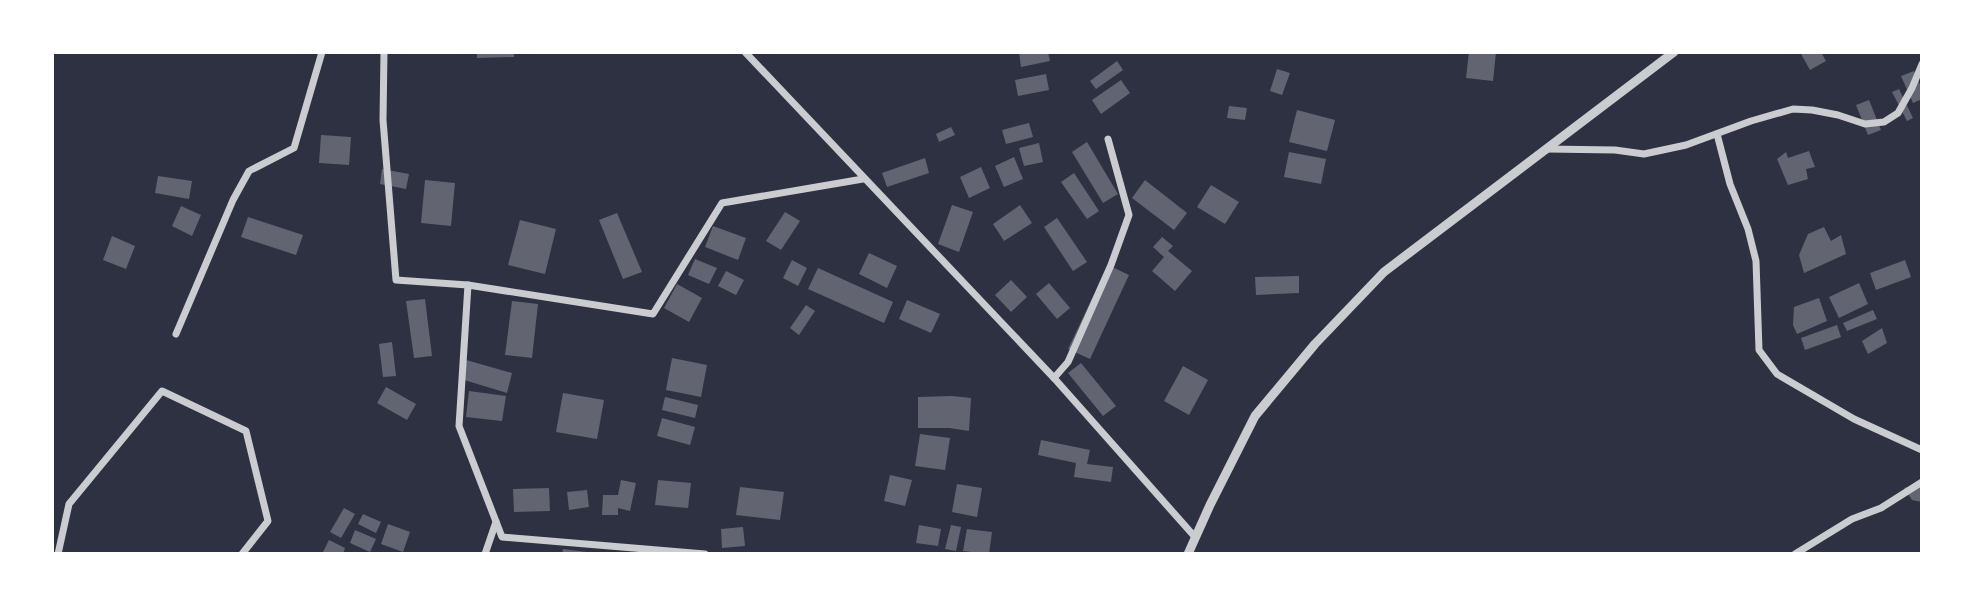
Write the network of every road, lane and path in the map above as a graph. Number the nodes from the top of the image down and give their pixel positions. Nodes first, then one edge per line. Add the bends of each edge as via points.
1 (322, 52) edge
2 (384, 52) edge
3 (745, 52) edge
4 (1674, 52) edge
5 (1922, 64) edge
6 (1717, 134) junction
7 (1108, 139) dead end
8 (1547, 149) junction
9 (863, 179) junction
10 (468, 285) junction
11 (176, 334) dead end
12 (1054, 378) junction
13 (1922, 450) edge
14 (1922, 482) edge
15 (496, 521) junction
16 (1195, 537) junction
17 (58, 554) edge
18 (242, 554) edge
19 (485, 554) edge
20 (705, 554) edge
21 (1188, 554) edge
22 (1795, 554) edge

1 - 11 street via 294,148 249,172
2 - 10 street via 383,120 396,280
3 - 9 street
4 - 8 street
5 - 6 street via 1898,113 1884,122 1865,124 1793,109
6 - 8 street via 1644,154
6 - 13 street via 1756,261 1759,350 1777,374 1854,419
7 - 12 street via 1129,215 1068,362
8 - 16 street via 1384,272 1315,344 1255,416
9 - 10 street via 722,203 653,314
9 - 12 street
10 - 15 street via 460,426
12 - 16 street
14 - 22 street
15 - 19 street
15 - 20 street via 502,537
16 - 21 street
17 - 18 street via 69,504 162,391 246,431 268,521

